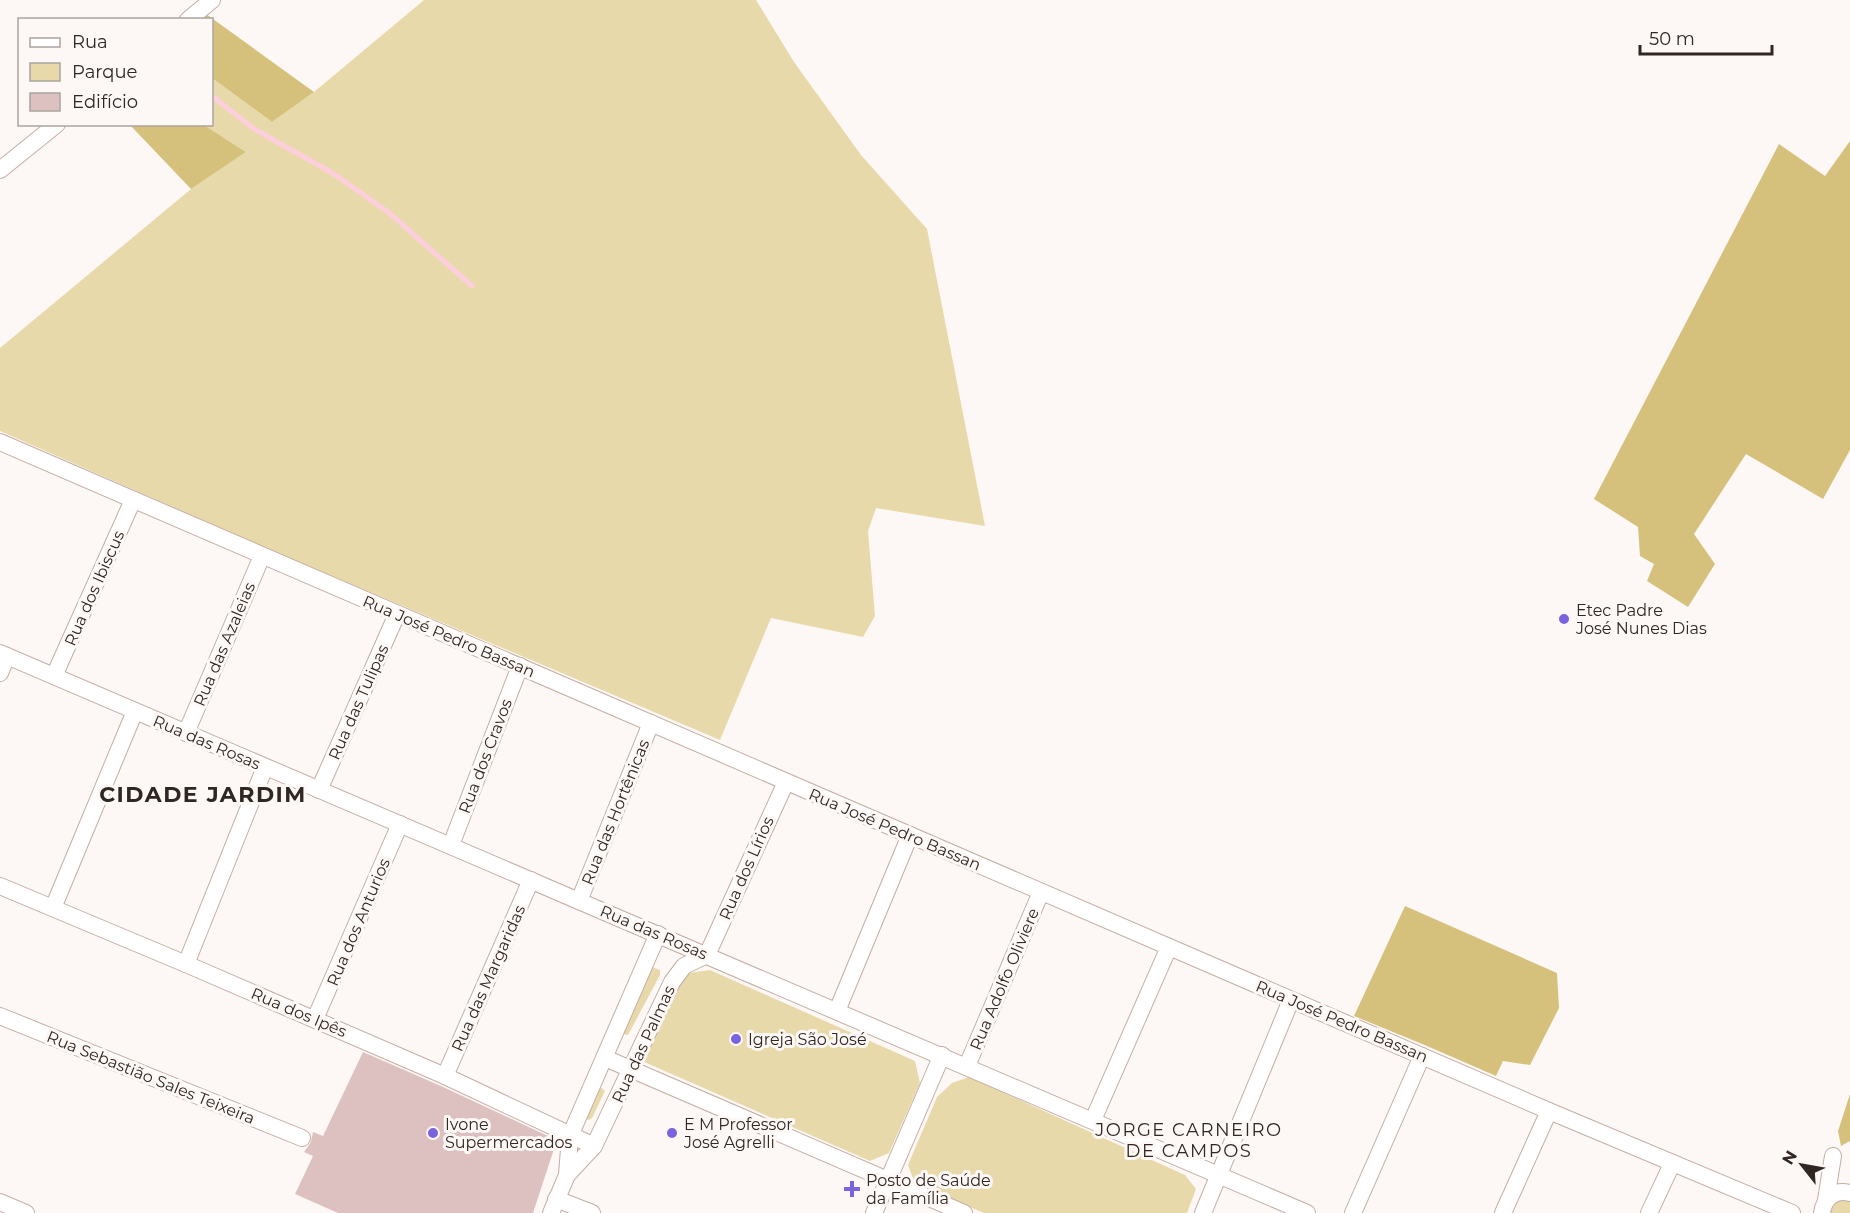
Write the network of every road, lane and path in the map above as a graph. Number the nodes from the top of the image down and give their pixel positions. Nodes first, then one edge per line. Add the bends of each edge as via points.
1 (212, 0) edge
2 (190, 18) edge
3 (55, 126) edge
4 (0, 170) edge
5 (2, 449) edge
6 (133, 500) junction
7 (262, 556) junction
8 (397, 614) junction
9 (3, 655) edge
10 (520, 666) junction
11 (0, 673) edge
12 (54, 676) junction
13 (135, 711) junction
14 (651, 723) junction
15 (186, 733) junction
16 (265, 767) junction
17 (786, 782) junction
18 (319, 790) junction
19 (400, 824) junction
20 (909, 835) junction
21 (451, 845) junction
22 (531, 880) junction
23 (0, 886) edge
24 (1041, 892) junction
25 (579, 900) junction
26 (53, 908) junction
27 (658, 934) junction
28 (1169, 947) junction
29 (707, 955) junction
30 (186, 964) junction
31 (1292, 1000) junction
32 (837, 1011) junction
33 (315, 1019) junction
34 (2, 1022) edge
35 (942, 1055) junction
36 (1422, 1056) junction
37 (605, 1058) junction
38 (968, 1066) junction
39 (632, 1069) junction
40 (445, 1076) junction
41 (1548, 1111) junction
42 (1093, 1120) junction
43 (570, 1136) junction
44 (302, 1138) dead end
45 (594, 1146) junction
46 (1672, 1164) junction
47 (1220, 1174) junction
48 (567, 1175) junction
49 (889, 1180) junction
50 (1850, 1188) edge
51 (1850, 1193) edge
52 (0, 1202) edge
53 (554, 1206) edge
54 (1824, 1207) edge
55 (26, 1213) edge
56 (592, 1213) edge
57 (874, 1213) edge
58 (964, 1213) edge
59 (1203, 1213) edge
60 (1307, 1213) edge
61 (1353, 1213) edge
62 (1503, 1213) edge
63 (1649, 1213) edge
64 (1792, 1213) edge

1 - 2 street
3 - 4 street
5 - 6 street, Rua José Pedro Bassan
6 - 7 street, Rua José Pedro Bassan
6 - 12 street, Rua dos Ibiscus
7 - 8 street, Rua José Pedro Bassan
7 - 15 street, Rua das Azaleias
8 - 10 street, Rua José Pedro Bassan
8 - 18 street, Rua das Tulipas
9 - 11 street
9 - 12 street, Rua das Rosas
10 - 14 street, Rua José Pedro Bassan
10 - 21 street, Rua dos Cravos
12 - 13 street, Rua das Rosas
13 - 15 street, Rua das Rosas
13 - 26 street
14 - 17 street, Rua José Pedro Bassan
14 - 25 street, Rua das Hortênicas
15 - 16 street, Rua das Rosas
16 - 18 street, Rua das Rosas
16 - 30 street
17 - 20 street, Rua José Pedro Bassan
17 - 29 street, Rua dos Lírios
18 - 19 street, Rua das Rosas
19 - 21 street, Rua das Rosas
19 - 33 street, Rua dos Anturios
20 - 24 street, Rua José Pedro Bassan
20 - 32 street
21 - 22 street, Rua das Rosas
22 - 25 street, Rua das Rosas
22 - 40 street, Rua das Margaridas
23 - 26 street, Rua dos Ipês
24 - 28 street, Rua José Pedro Bassan
24 - 38 street, Rua Adolfo Oliviere
25 - 27 street, Rua das Rosas
26 - 30 street, Rua dos Ipês
27 - 29 street, Rua das Rosas
27 - 37 street, Rua das Palmas
28 - 31 street, Rua José Pedro Bassan
28 - 42 street
29 - 32 street, Rua das Rosas
29 - 39 street, Rua das Palmas via 684,966 672,982
30 - 33 street, Rua dos Ipês
31 - 36 street, Rua José Pedro Bassan
31 - 47 street
32 - 35 street, Rua das Rosas
33 - 40 street, Rua dos Ipês
34 - 44 street, Rua Sebastião Sales Teixeira
35 - 38 street, Rua das Rosas
35 - 49 street
36 - 41 street, Rua José Pedro Bassan
36 - 61 street
37 - 39 street
37 - 43 street, Rua das Palmas
38 - 42 street, Rua das Rosas
39 - 45 street, Rua das Palmas
39 - 49 street
40 - 43 street, Rua dos Ipês
41 - 46 street, Rua José Pedro Bassan
41 - 62 street
42 - 47 street, Rua das Rosas
43 - 45 street, Rua dos Ipês
43 - 48 street, Rua das Palmas
45 - 48 street, Rua das Palmas
46 - 63 street
46 - 64 street, Rua José Pedro Bassan
47 - 59 street
47 - 60 street, Rua das Rosas
48 - 53 street
49 - 57 street
49 - 58 street
50 - 54 street via 1833,1156
51 - 54 street via 1839,1192
52 - 55 street
53 - 56 street

